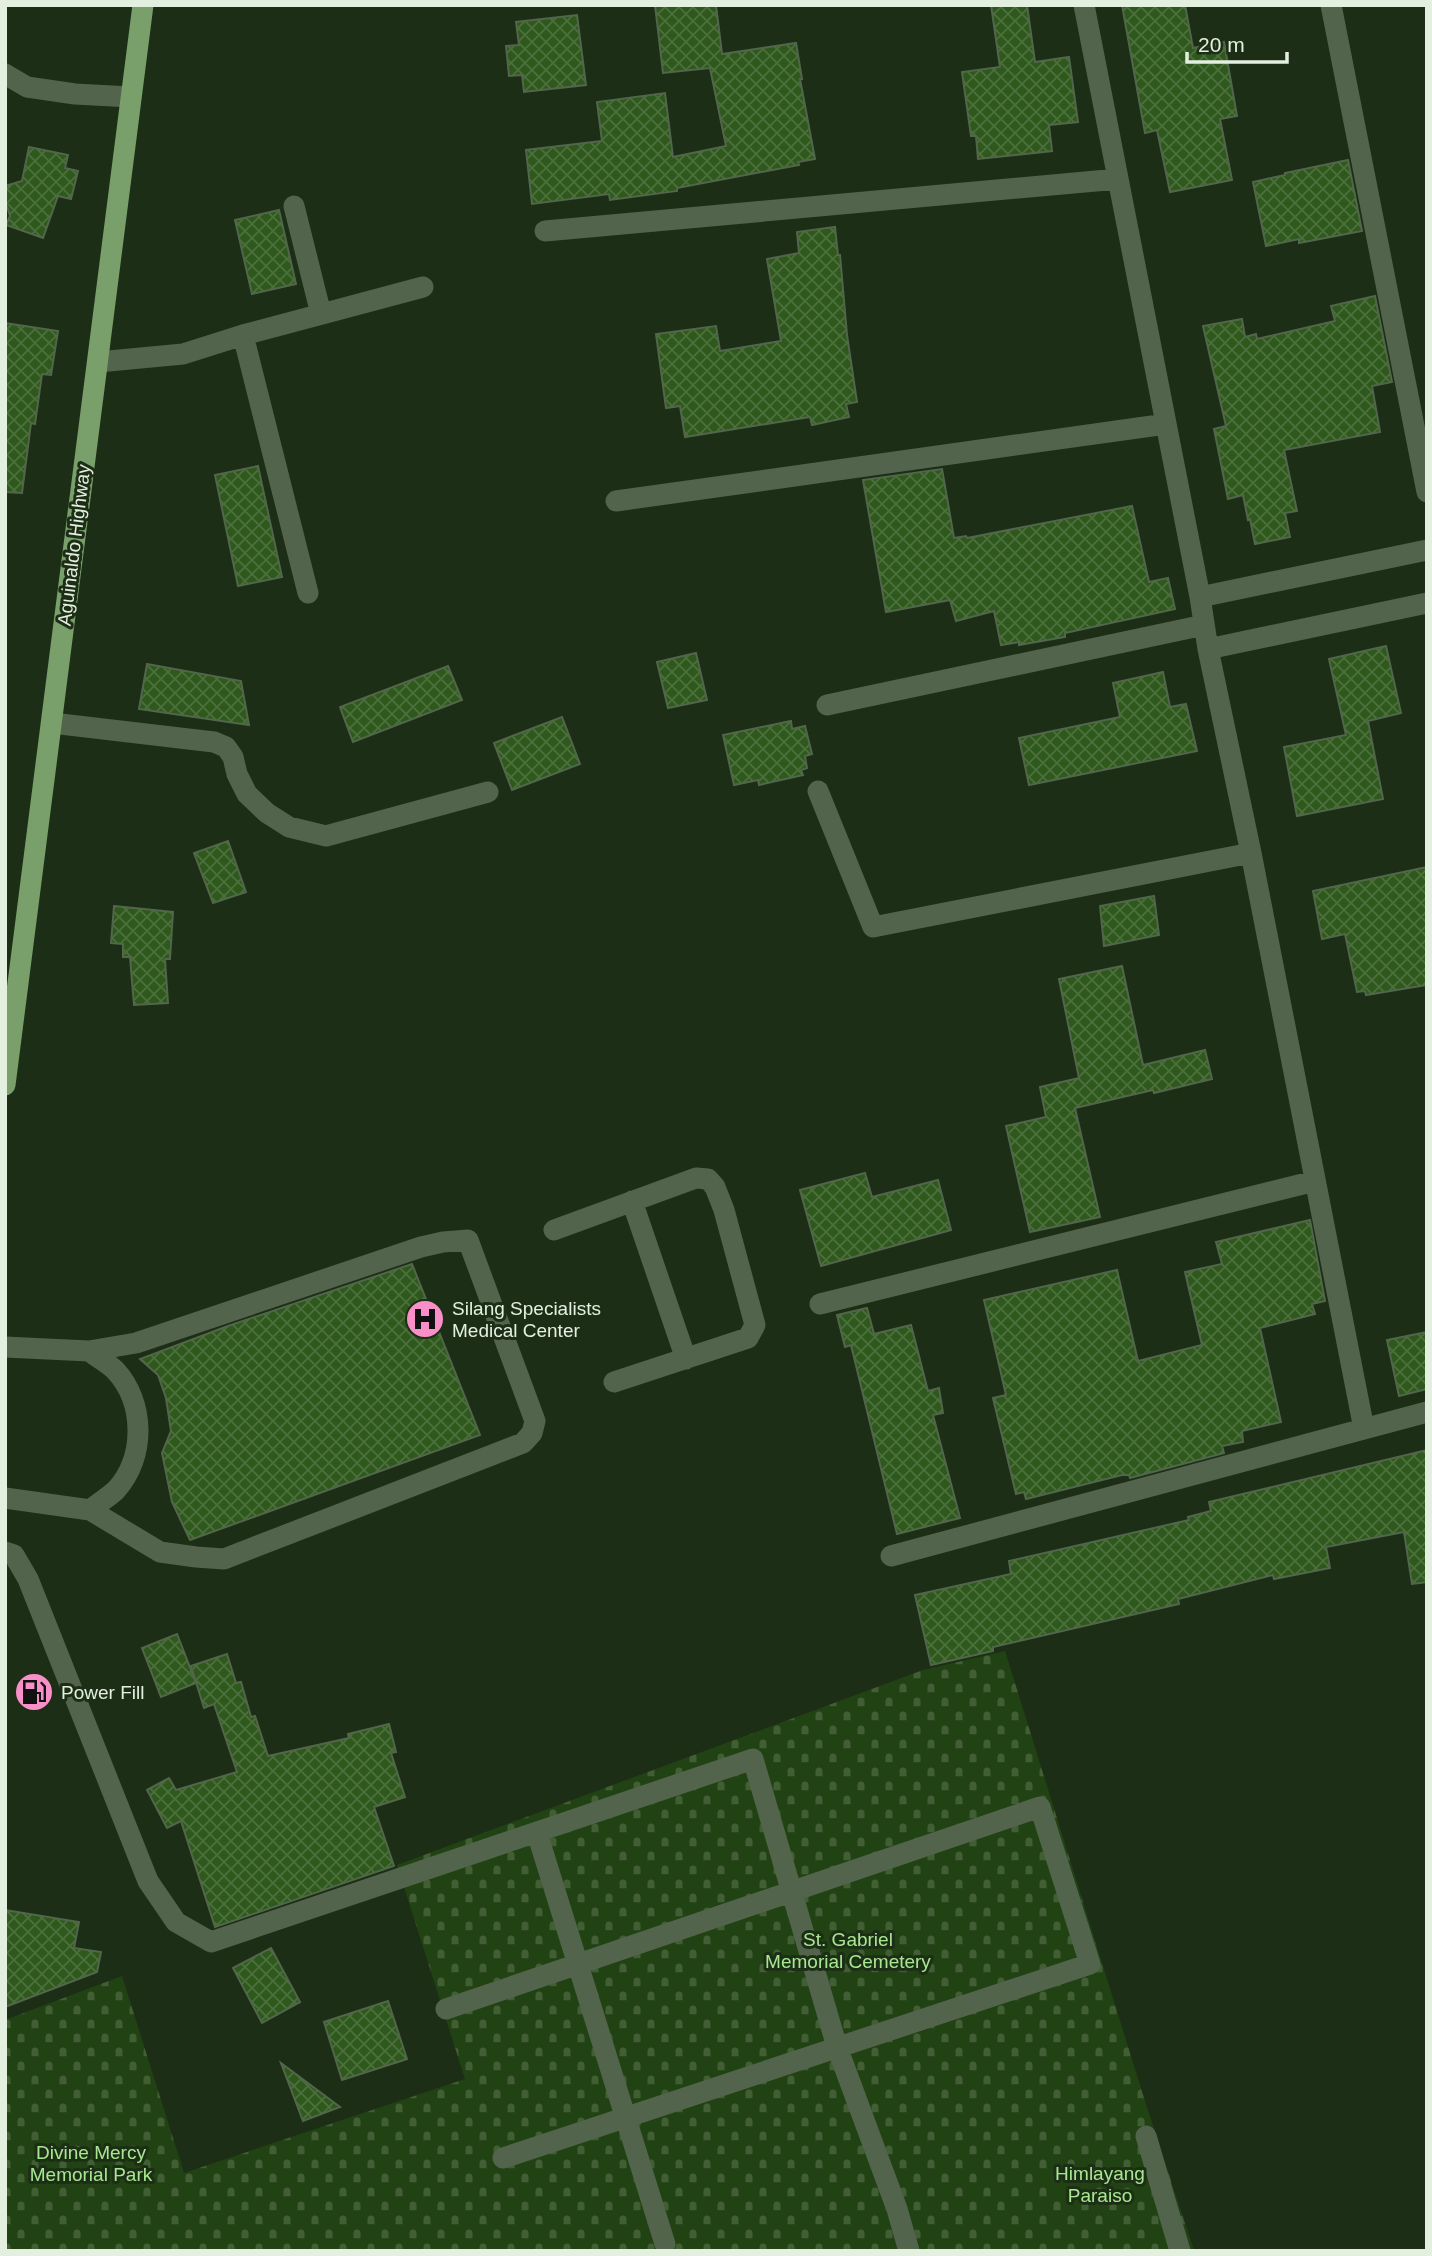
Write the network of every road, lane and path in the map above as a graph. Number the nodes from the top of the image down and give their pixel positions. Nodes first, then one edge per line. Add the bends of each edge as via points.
1 (143, 5) edge
2 (1084, 5) edge
3 (1331, 5) edge
4 (5, 74) edge
5 (131, 97) junction
6 (1118, 179) junction
7 (294, 206) dead end
8 (545, 231) dead end
9 (423, 287) dead end
10 (321, 314) junction
11 (243, 335) junction
12 (97, 362) junction
13 (1166, 424) junction
14 (1427, 492) edge
15 (616, 501) dead end
16 (1427, 550) edge
17 (308, 593) dead end
18 (1200, 597) junction
19 (1427, 603) edge
20 (1204, 625) junction
21 (1208, 649) junction
22 (827, 705) dead end
23 (52, 723) junction
24 (818, 791) dead end
25 (488, 792) dead end
26 (1251, 853) junction
27 (5, 1086) edge
28 (1315, 1181) junction
29 (632, 1201) junction
30 (554, 1230) dead end
31 (820, 1304) dead end
32 (5, 1347) edge
33 (89, 1351) junction
34 (686, 1359) junction
35 (614, 1382) dead end
36 (1427, 1412) edge
37 (1364, 1429) junction
38 (5, 1498) edge
39 (90, 1510) junction
40 (5, 1552) edge
41 (891, 1556) dead end
42 (537, 1833) junction
43 (792, 1891) junction
44 (578, 1964) junction
45 (446, 2009) dead end
46 (837, 2047) junction
47 (626, 2117) junction
48 (1146, 2136) dead end
49 (503, 2158) dead end
50 (665, 2244) dead end
51 (909, 2251) edge
52 (1181, 2251) edge

1 - 5 main road, Aguinaldo Highway
2 - 6 street
3 - 14 street
4 - 5 street via 27,87
5 - 12 main road, Aguinaldo Highway
6 - 8 street
6 - 13 street
7 - 10 street
9 - 10 street
10 - 11 street
11 - 12 street via 183,354
11 - 17 street
12 - 23 main road, Aguinaldo Highway
13 - 15 street
13 - 18 street
16 - 18 street
18 - 20 street
19 - 21 street
20 - 21 street
20 - 22 street
21 - 26 street
23 - 25 street via 214,742 226,747 247,794 267,813 289,827 326,836
23 - 27 main road, Aguinaldo Highway
24 - 26 street via 873,927
26 - 28 street
28 - 31 street
28 - 37 street
29 - 30 street
29 - 34 street
29 - 34 street via 696,1178 708,1179 724,1210 755,1325 748,1338
32 - 33 street
33 - 39 street via 115,1370 133,1398 139,1430 133,1462 116,1490
33 - 39 street via 136,1343 421,1247 468,1240 535,1421 523,1443 224,1559 160,1552
34 - 35 street
36 - 37 street
37 - 41 street
38 - 39 street
40 - 42 street via 14,1555 29,1579 148,1881 176,1922 211,1942
42 - 43 street via 753,1759
42 - 44 street
43 - 44 street
43 - 46 street
43 - 46 street via 1040,1807 1090,1964
44 - 45 street
44 - 47 street
46 - 47 street
46 - 51 street
47 - 49 street
47 - 50 street
48 - 52 street

